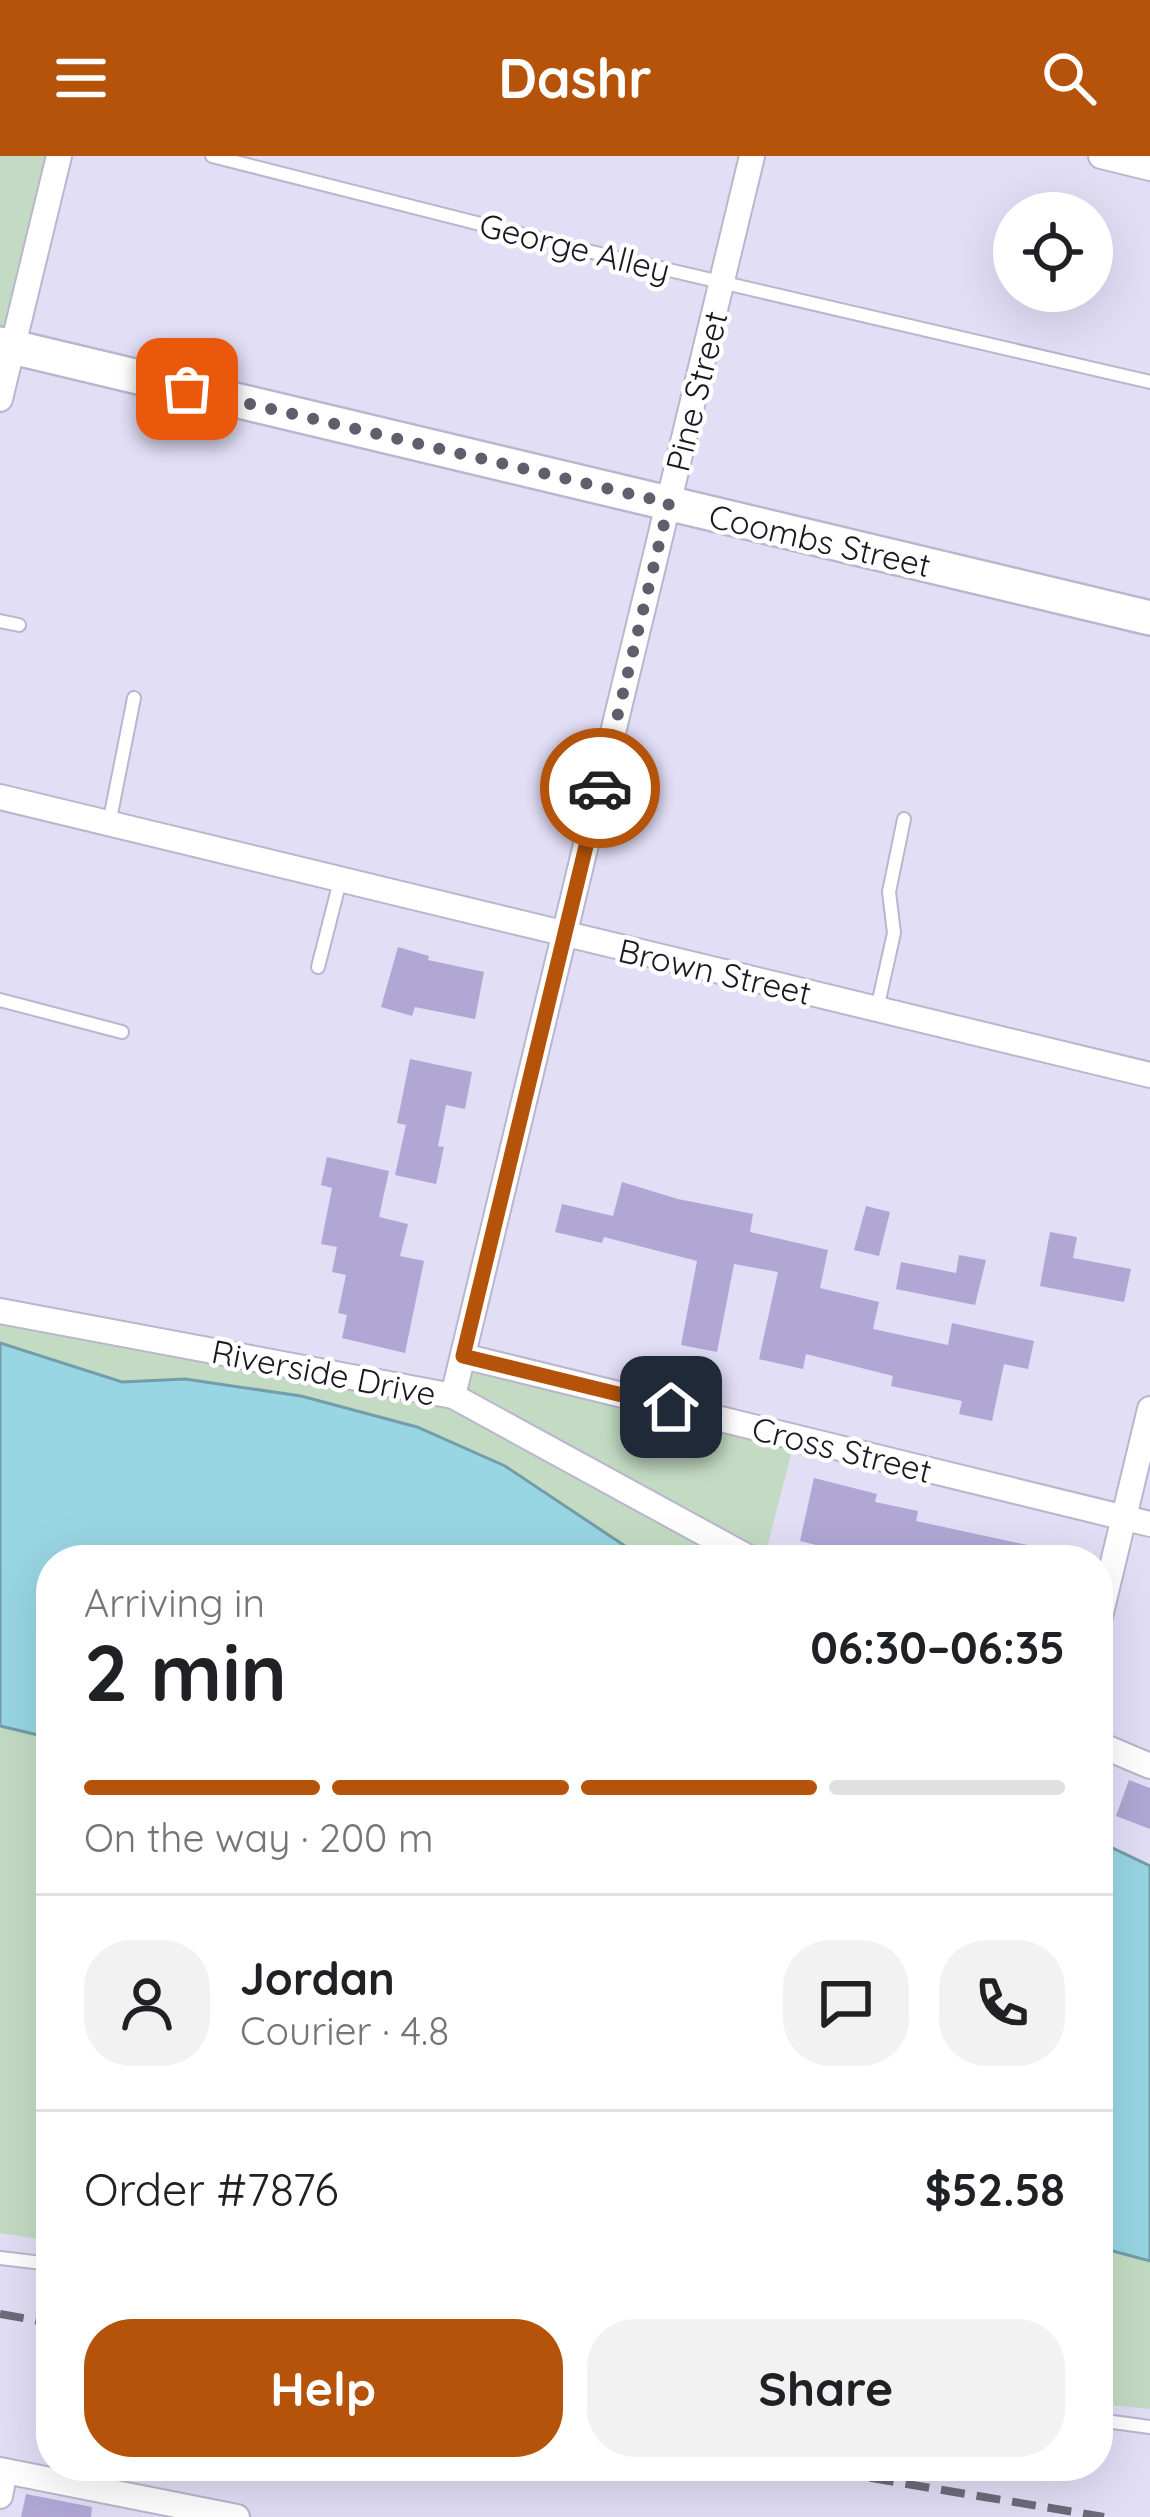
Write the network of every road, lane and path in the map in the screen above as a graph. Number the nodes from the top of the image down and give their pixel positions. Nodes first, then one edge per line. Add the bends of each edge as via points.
1 (58, 156) edge
2 (212, 156) edge
3 (752, 156) edge
4 (1101, 156) edge
5 (1150, 168) edge
6 (722, 283) junction
7 (6, 346) edge
8 (1150, 382) edge
9 (0, 399) edge
10 (669, 503) junction
11 (1150, 618) edge
12 (0, 621) edge
13 (19, 625) dead end
14 (134, 698) dead end
15 (0, 797) edge
16 (904, 819) dead end
17 (109, 824) junction
18 (340, 881) junction
19 (564, 935) junction
20 (318, 967) dead end
21 (0, 1000) edge
22 (877, 1010) junction
23 (122, 1032) dead end
24 (1150, 1075) edge
25 (0, 1311) edge
26 (463, 1356) junction
27 (453, 1396) junction
28 (1150, 1408) edge
29 (1124, 1518) junction
30 (1150, 1524) edge
31 (726, 1545) edge
32 (1113, 1563) edge
33 (1113, 1750) edge
34 (1150, 1766) edge
35 (0, 2258) edge
36 (36, 2262) edge
37 (1113, 2422) edge
38 (1150, 2427) edge
39 (2, 2479) edge
40 (237, 2517) edge

1 - 7 street
2 - 6 lane, George Alley
3 - 6 street, Pine Street
4 - 5 street
6 - 8 lane, George Alley
6 - 10 street, Pine Street
7 - 9 street
7 - 10 street, Coombs Street
10 - 11 street, Coombs Street
10 - 19 street, Pine Street
12 - 13 lane
14 - 17 lane
15 - 17 street, Brown Street
16 - 22 lane via 889,892 894,933
17 - 18 street, Brown Street
18 - 19 street, Brown Street
18 - 20 lane
19 - 22 street, Brown Street
19 - 26 street, Pine Street
21 - 23 lane
22 - 24 street, Brown Street
25 - 27 street, Riverside Drive
26 - 27 street, Pine Street
26 - 29 street, Cross Street
27 - 31 street, Riverside Drive
28 - 29 street
29 - 30 street, Cross Street
29 - 32 street
33 - 34 street
35 - 36 lane
37 - 38 lane
39 - 40 street

